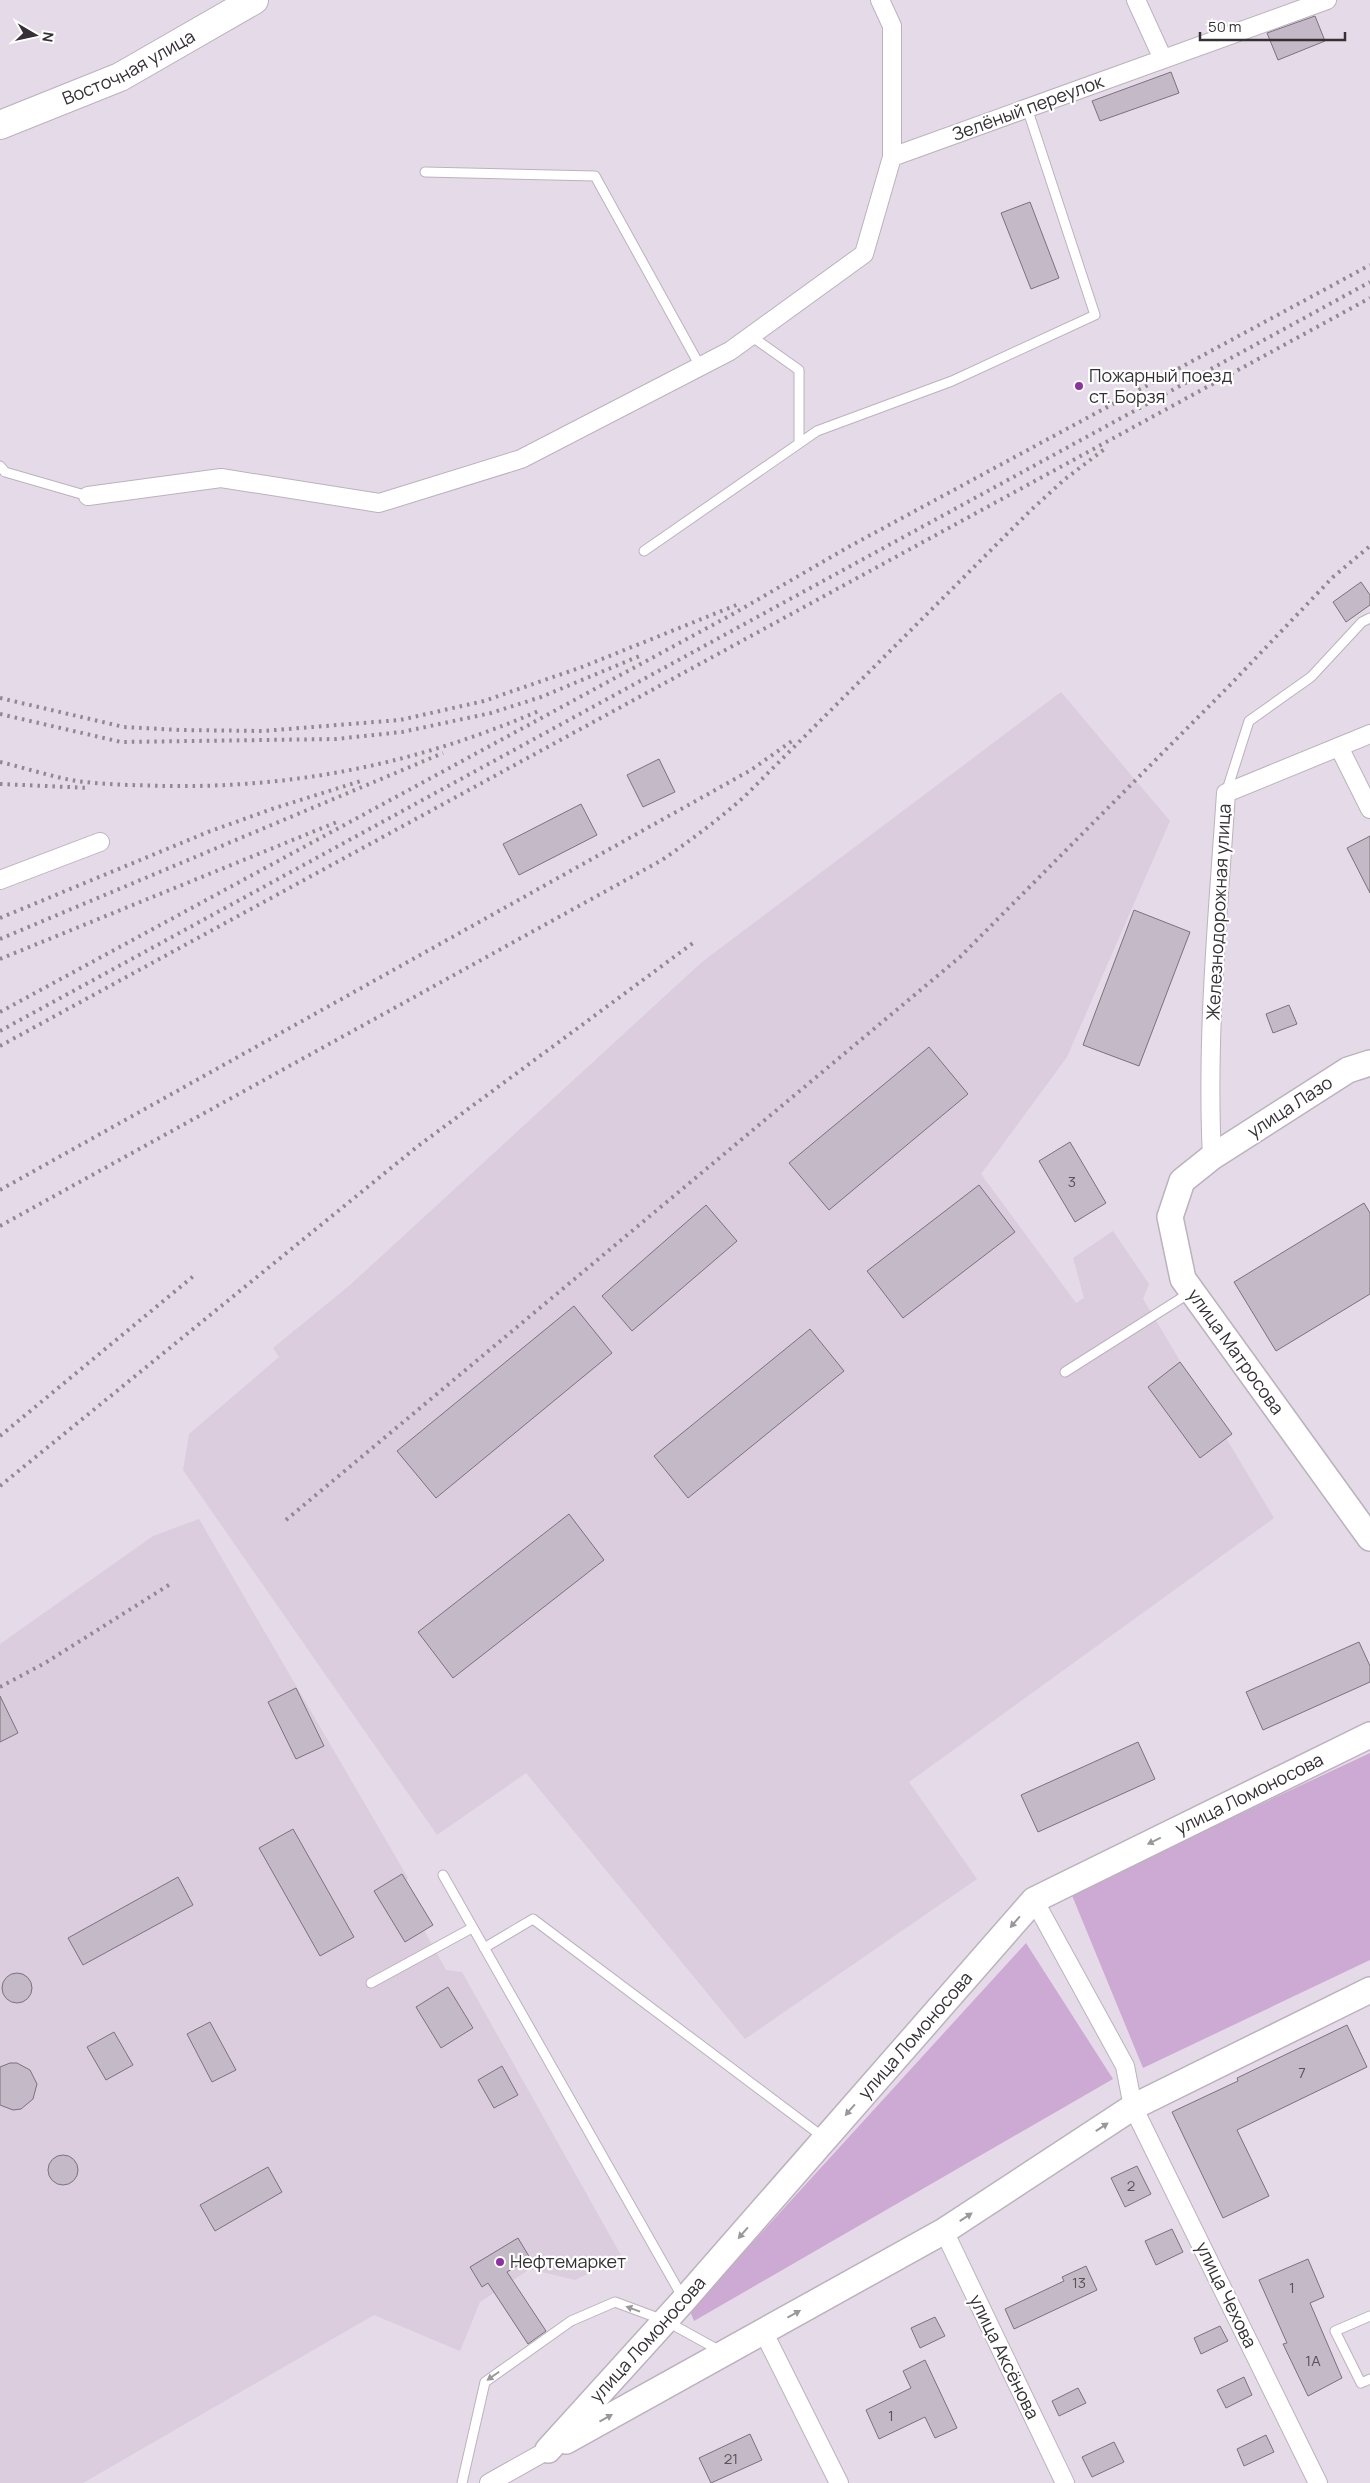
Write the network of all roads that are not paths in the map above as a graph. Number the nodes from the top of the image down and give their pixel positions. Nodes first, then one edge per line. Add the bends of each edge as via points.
1 (254, 0) edge
2 (880, 0) edge
3 (1136, 0) edge
4 (1327, 0) edge
5 (1163, 59) junction
6 (1027, 108) junction
7 (0, 124) edge
8 (892, 157) junction
9 (425, 172) dead end
10 (751, 336) junction
11 (700, 366) junction
12 (799, 443) junction
13 (0, 466) edge
14 (88, 496) joint
15 (644, 551) dead end
16 (1370, 618) edge
17 (1370, 734) edge
18 (1339, 747) junction
19 (1226, 793) junction
20 (1370, 809) edge
21 (100, 842) dead end
22 (0, 880) edge
23 (1370, 1063) edge
24 (1212, 1157) junction
25 (1192, 1292) junction
26 (1065, 1372) dead end
27 (1370, 1538) edge
28 (1370, 1735) edge
29 (443, 1876) dead end
30 (1034, 1900) junction
31 (472, 1928) junction
32 (484, 1948) junction
33 (370, 1983) dead end
34 (1370, 1990) edge
35 (1133, 2107) junction
36 (826, 2139) junction
37 (944, 2231) junction
38 (684, 2300) junction
39 (1370, 2316) edge
40 (666, 2321) junction
41 (763, 2331) junction
42 (724, 2353) junction
43 (1370, 2379) edge
44 (548, 2450) junction
45 (462, 2483) edge
46 (489, 2483) edge
47 (838, 2483) edge
48 (1065, 2483) edge
49 (1318, 2483) edge

1 - 7 main road, Восточная улица via 120,77
2 - 8 street via 892,26
3 - 5 street
4 - 5 street, Зелёный переулок
5 - 6 street, Зелёный переулок
6 - 8 street, Зелёный переулок
6 - 12 lane via 1095,315 952,381 817,431
8 - 10 street via 864,254
9 - 11 lane via 595,176
10 - 11 street
10 - 12 lane via 799,370
11 - 14 street via 521,459 379,502 220,478
12 - 15 lane
13 - 14 lane via 5,472
16 - 19 lane via 1362,622 1311,677 1249,721
17 - 18 street, Железнодорожная улица
18 - 19 street, Железнодорожная улица
18 - 20 street
19 - 24 street, Железнодорожная улица via 1212,1009
21 - 22 street
23 - 24 street, улица Лазо via 1348,1070
24 - 25 street, улица Матросова via 1182,1180 1170,1217 1183,1279
25 - 26 lane
25 - 27 street, улица Матросова
28 -> 30 street, улица Ломоносова
29 - 31 lane
30 - 35 street, улица Чехова via 1125,2066
30 -> 36 street, улица Ломоносова
31 - 32 lane
31 - 33 lane
32 - 36 lane via 533,1919
32 - 38 lane
34 - 35 street, улица Ломоносова
37 -> 35 street, улица Ломоносова
35 - 49 street, улица Чехова
36 -> 38 street, улица Ломоносова
41 -> 37 street, улица Ломоносова
37 - 48 street, улица Аксёнова
38 - 40 street, улица Ломоносова
39 - 43 lane via 1336,2331 1360,2383
40 - 42 lane
40 - 44 street, улица Ломоносова
40 -> 45 lane via 615,2302 571,2320 485,2382
41 - 42 street, улица Ломоносова
41 - 47 street
44 -> 42 street, улица Ломоносова
44 - 46 street, улица Ломоносова

